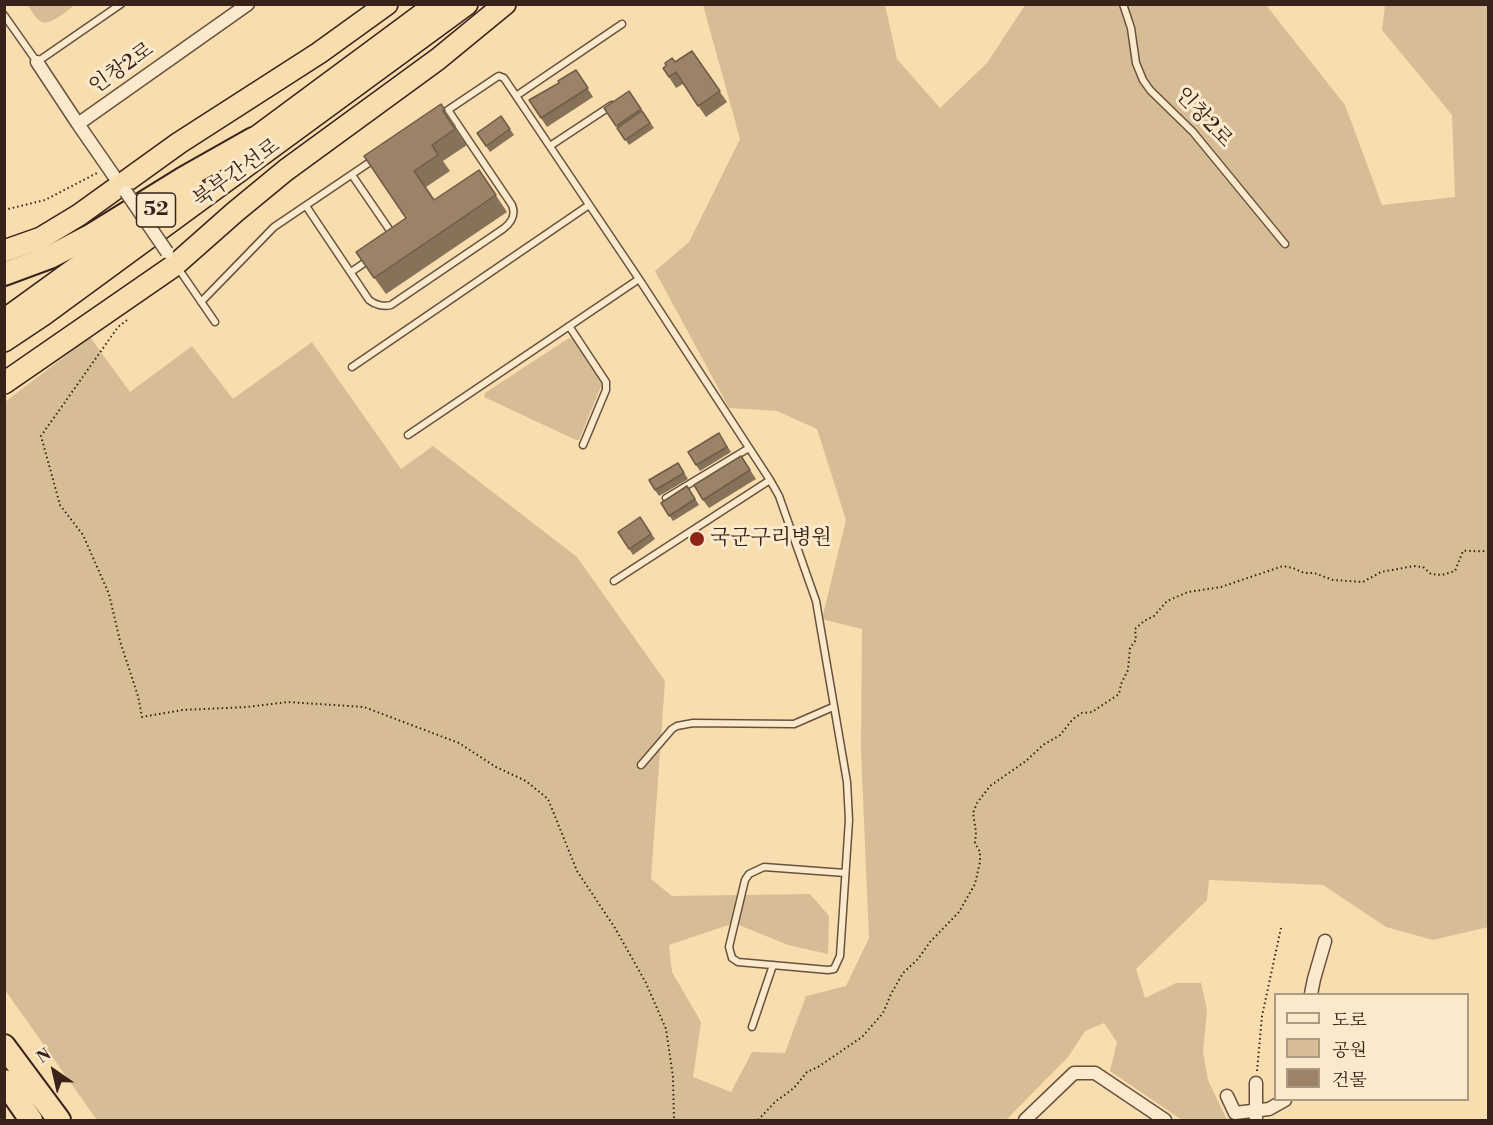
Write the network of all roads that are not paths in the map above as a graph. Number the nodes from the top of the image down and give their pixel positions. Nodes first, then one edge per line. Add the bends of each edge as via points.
1 (120, 4) edge
2 (248, 4) edge
3 (387, 4) edge
4 (436, 4) edge
5 (467, 4) edge
6 (505, 4) edge
7 (1123, 4) edge
8 (4, 15) edge
9 (622, 24) dead end
10 (37, 62) junction
11 (516, 96) junction
12 (618, 101) edge
13 (448, 110) junction
14 (429, 123) edge
15 (78, 124) junction
16 (253, 139) junction
17 (550, 146) junction
18 (381, 155) edge
19 (352, 174) junction
20 (118, 181) junction
21 (589, 205) junction
22 (306, 206) junction
23 (393, 243) edge
24 (1285, 244) dead end
25 (4, 251) edge
26 (376, 255) edge
27 (171, 259) junction
28 (351, 272) junction
29 (4, 274) edge
30 (639, 279) junction
31 (201, 302) junction
32 (4, 320) edge
33 (215, 322) dead end
34 (569, 326) junction
35 (4, 341) edge
36 (352, 367) dead end
37 (4, 383) edge
38 (408, 435) dead end
39 (584, 445) dead end
40 (749, 448) junction
41 (770, 480) junction
42 (666, 498) edge
43 (614, 581) dead end
44 (833, 708) junction
45 (641, 765) dead end
46 (845, 873) junction
47 (1325, 941) dead end
48 (774, 965) junction
49 (1311, 993) edge
50 (752, 1027) dead end
51 (4, 1046) edge
52 (5, 1082) edge
53 (1256, 1083) road end
54 (1227, 1096) dead end
55 (1283, 1101) edge
56 (1256, 1116) edge
57 (31, 1120) edge
58 (59, 1120) edge
59 (1025, 1120) edge
60 (1165, 1120) edge

1 - 10 lane
2 - 15 street, 인창2로
3 - 20 highway via 319,53
4 - 16 highway, 북부간선로 / 52
5 - 35 highway, 북부간선로 / 52
6 - 27 highway via 438,59
7 - 24 lane, 인창2로 via 1143,80 1158,100 1193,132
8 - 10 lane
9 - 11 lane
10 - 15 street
11 - 13 lane via 500,76
11 - 17 lane
12 - 17 lane
13 - 14 lane
13 - 28 lane via 512,205 513,218 389,306 371,302
15 - 20 street
16 - 29 highway via 90,236 50,257
16 - 32 highway, 북부간선로 / 52
17 - 21 lane
18 - 19 lane
19 - 22 lane
19 - 23 lane via 394,236
20 - 25 highway via 80,215
20 - 27 street, bridge
21 - 30 lane
21 - 36 lane
22 - 28 lane
22 - 31 lane via 269,231
26 - 28 lane
27 - 31 lane
27 - 37 highway
30 - 34 lane
30 - 40 lane
31 - 33 lane
34 - 38 lane
34 - 39 lane via 606,382
40 - 41 lane
40 - 42 lane
41 - 43 lane
41 - 44 lane via 816,601
44 - 45 lane via 794,724 677,726
44 - 46 lane via 848,793
46 - 48 lane via 840,956 834,969
46 - 48 lane via 764,867 749,874 729,953 738,962
47 - 49 street
48 - 50 lane
51 - 58 highway
52 - 57 highway
53 - 56 street
54 - 56 street via 1235,1113
55 - 56 street
59 - 60 street via 1074,1073 1095,1073

